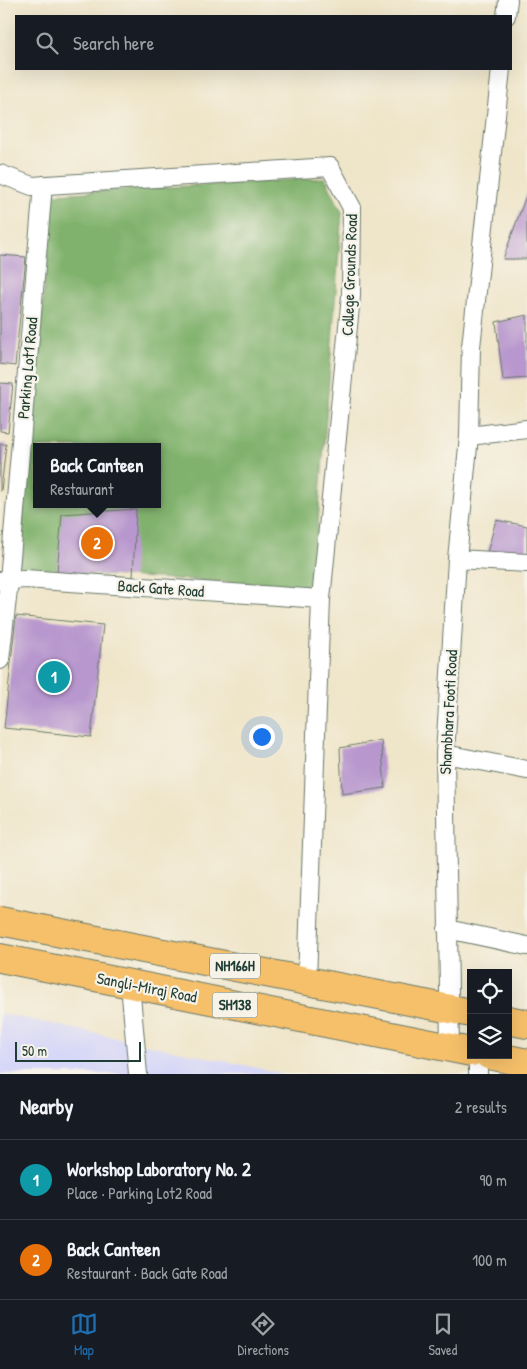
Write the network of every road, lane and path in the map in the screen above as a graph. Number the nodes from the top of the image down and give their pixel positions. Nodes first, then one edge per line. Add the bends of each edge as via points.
1 (508, 0) edge
2 (506, 15) edge
3 (501, 70) edge
4 (0, 174) edge
5 (43, 185) junction
6 (527, 429) edge
7 (469, 436) junction
8 (457, 559) junction
9 (527, 563) edge
10 (4, 581) edge
11 (321, 599) junction
12 (0, 660) edge
13 (445, 754) junction
14 (527, 770) edge
15 (0, 921) edge
16 (447, 929) junction
17 (527, 946) edge
18 (0, 958) edge
19 (307, 980) junction
20 (130, 984) junction
21 (460, 1011) edge
22 (512, 1021) edge
23 (527, 1024) edge
24 (460, 1049) edge
25 (478, 1059) edge
26 (508, 1059) edge
27 (527, 1063) edge
28 (138, 1074) edge
29 (478, 1074) edge

1 - 2 street
3 - 7 street, Shambhara Footi Road via 470,347
4 - 5 street, College Grounds Road via 32,186
5 - 10 street, Parking Lot1 Road
5 - 11 street, College Grounds Road via 330,167 352,208 351,296
6 - 7 street
7 - 8 street, Shambhara Footi Road
8 - 9 street
8 - 13 street, Shambhara Footi Road
10 - 11 street, Back Gate Road via 25,579
10 - 12 street, Parking Lot1 Road
11 - 19 street
13 - 14 street
13 - 16 street, Shambhara Footi Road
15 - 19 highway, NH166H
16 - 17 street
16 - 21 street, Shambhara Footi Road
18 - 20 highway, Sangli-Miraj Road / SH138
19 - 21 highway, NH166H
20 - 24 highway, Sangli-Miraj Road / SH138
20 - 28 street
21 - 24 street, Shambhara Footi Road
22 - 23 highway
25 - 29 street
26 - 27 highway

